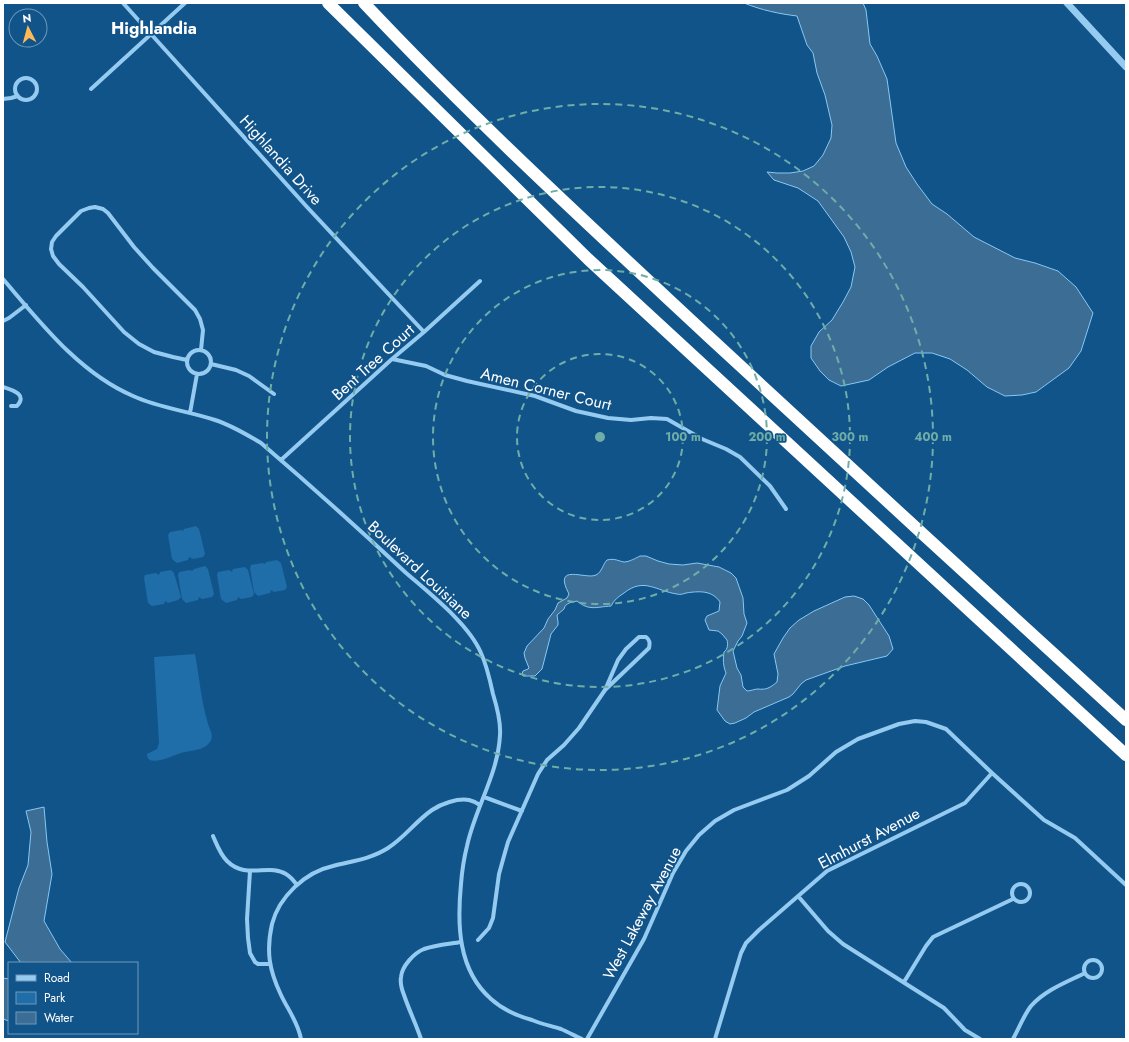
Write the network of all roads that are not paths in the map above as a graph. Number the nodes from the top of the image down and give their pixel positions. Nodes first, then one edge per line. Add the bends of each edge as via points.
1 (123, 3) edge
2 (185, 3) edge
3 (328, 3) edge
4 (364, 3) edge
5 (1067, 3) edge
6 (151, 34) junction
7 (1126, 67) edge
8 (91, 89) dead end
9 (18, 96) junction
10 (3, 99) edge
11 (3, 278) edge
12 (480, 281) dead end
13 (26, 305) junction
14 (3, 321) edge
15 (424, 332) junction
16 (201, 350) junction
17 (392, 359) junction
18 (187, 360) junction
19 (210, 364) junction
20 (197, 374) junction
21 (3, 387) edge
22 (274, 394) dead end
23 (11, 406) dead end
24 (190, 414) junction
25 (281, 460) junction
26 (786, 509) dead end
27 (604, 690) junction
28 (1126, 720) edge
29 (1126, 755) edge
30 (992, 773) junction
31 (484, 796) junction
32 (480, 805) junction
33 (522, 811) junction
34 (214, 836) dead end
35 (250, 871) junction
36 (297, 885) junction
37 (1126, 885) edge
38 (798, 896) junction
39 (1013, 899) junction
40 (478, 940) dead end
41 (461, 942) junction
42 (270, 964) junction
43 (1085, 973) junction
44 (904, 982) junction
45 (301, 1039) edge
46 (421, 1039) edge
47 (582, 1039) edge
48 (587, 1039) edge
49 (715, 1039) edge
50 (980, 1039) edge
51 (1013, 1039) edge

1 - 6 street, Highlandia Drive
2 - 6 street
3 - 29 highway via 588,259
4 - 28 highway via 536,177 951,562
5 - 7 street
6 - 8 street
6 - 15 street, Highlandia Drive
9 - 9 street via 15,90 20,80 30,79 35,83 37,90 34,97 24,100
9 - 10 street
11 - 13 street, Boulevard Louisiane
12 - 15 street, Bent Tree Court
13 - 14 street
13 - 24 street, Boulevard Louisiane via 58,341 86,367 111,385 156,405
15 - 17 street, Bent Tree Court
16 - 18 street via 193,352
16 - 18 street via 203,330 195,310 134,247 108,213 95,207 81,212 52,242 53,256 124,332 139,344 154,352
16 - 19 street via 209,355
17 - 25 street, Bent Tree Court
17 - 26 street, Amen Corner Court via 426,366 467,381 535,396 576,412 631,420 667,419 740,457 770,486
18 - 20 street via 189,370
19 - 20 street via 206,372
19 - 22 street via 249,376
20 - 24 street
21 - 23 street via 15,390 21,398 17,406
24 - 25 street, Boulevard Louisiane via 240,430
25 - 31 street, Boulevard Louisiane via 449,612 467,630 481,651 499,716 500,734 498,754
27 - 27 street via 649,648 649,640 646,637 638,637 626,649
27 - 33 street via 579,728 547,760
30 - 37 street via 1044,820 1075,838
30 - 38 street, Elmhurst Avenue via 965,803 827,871
30 - 48 street, West Lakeway Avenue via 946,729 915,721 858,738 787,790 734,810 715,821 686,851 673,873 644,939
31 - 32 street, Boulevard Louisiane
31 - 33 street
32 - 36 street via 469,800 447,803 432,810 388,848 370,857 319,870
32 - 41 street, Boulevard Louisiane via 467,845 462,874 459,904
33 - 40 street via 508,842 499,874 493,918 489,928
34 - 35 street via 226,860 234,866
35 - 36 street via 278,871 286,874
35 - 42 street via 247,919 250,953 258,964
36 - 42 street via 286,896 273,922 268,955
38 - 44 street via 828,931 843,944
38 - 49 street, Elmhurst Avenue via 746,944
39 - 39 street via 1012,890 1016,885 1025,885 1030,889 1029,898 1024,902
39 - 44 street via 933,937
41 - 46 street via 422,949 405,966 401,976 403,994
41 - 47 street, Boulevard Louisiane via 468,966 478,984 491,999 507,1010
42 - 45 street
43 - 43 street via 1085,964 1090,960 1101,963 1102,972 1098,977 1093,978
43 - 51 street via 1036,1000
44 - 50 street via 944,1008 965,1030

